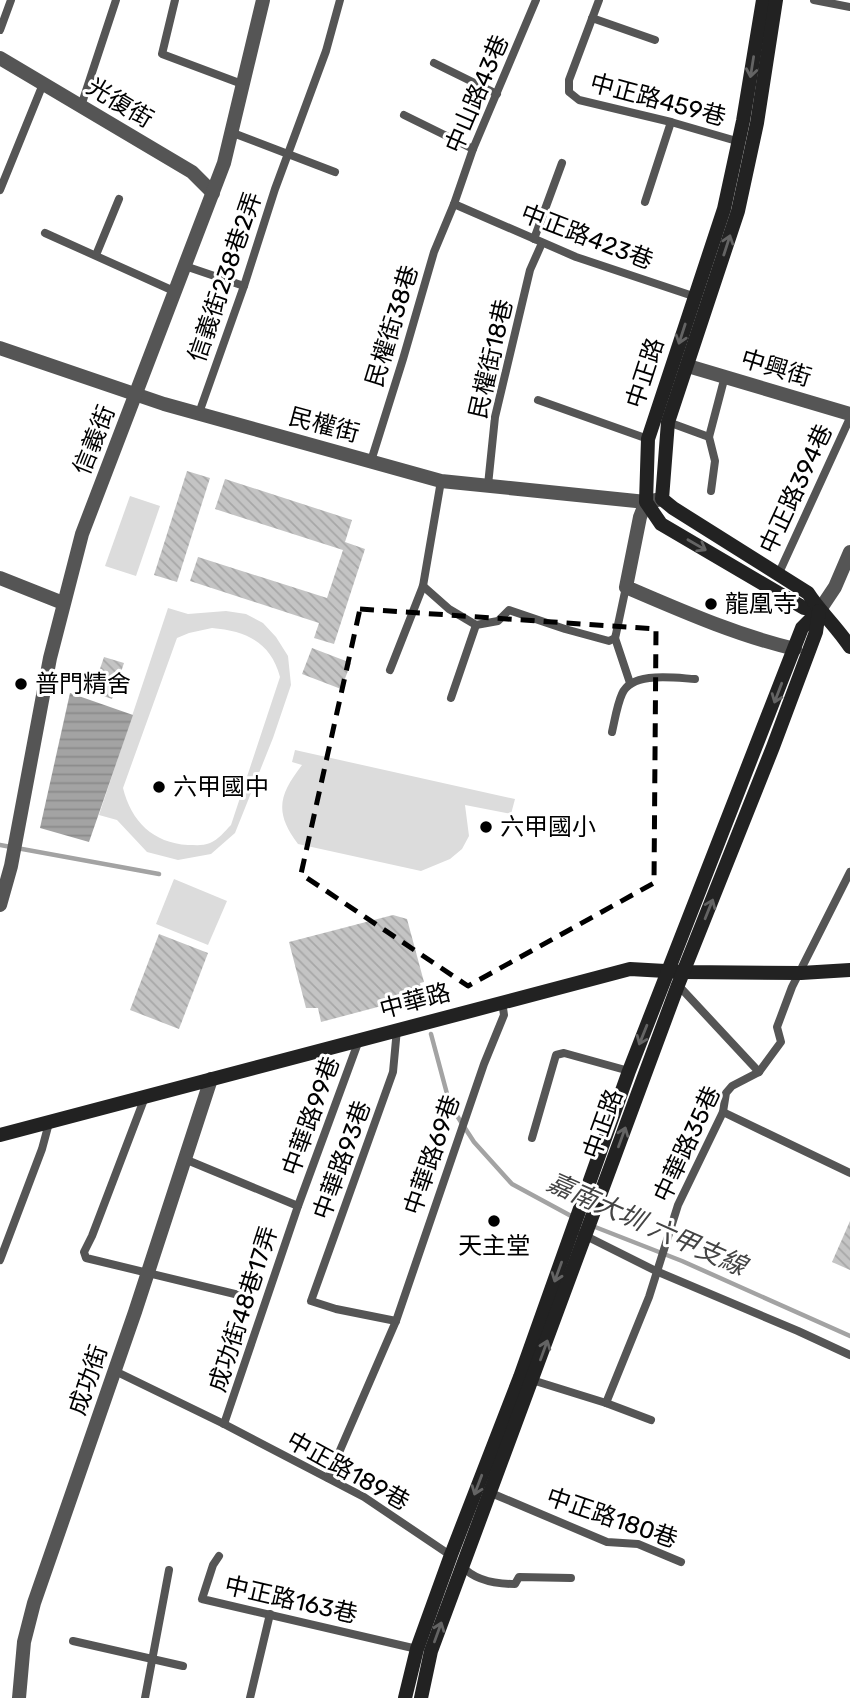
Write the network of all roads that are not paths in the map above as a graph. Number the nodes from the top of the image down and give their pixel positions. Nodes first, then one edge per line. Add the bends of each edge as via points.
1 (11, 0) edge
2 (116, 0) edge
3 (175, 0) edge
4 (263, 0) edge
5 (340, 0) edge
6 (536, 0) edge
7 (599, 0) edge
8 (762, 0) edge
9 (776, 0) edge
10 (814, 0) edge
11 (850, 7) edge
12 (592, 18) junction
13 (0, 30) edge
14 (655, 40) dead end
15 (0, 58) edge
16 (434, 63) dead end
17 (43, 84) junction
18 (242, 84) junction
19 (497, 94) junction
20 (81, 106) junction
21 (404, 115) dead end
22 (671, 122) junction
23 (233, 134) junction
24 (746, 144) junction
25 (473, 149) junction
26 (289, 153) junction
27 (562, 163) dead end
28 (335, 172) dead end
29 (0, 191) edge
30 (213, 193) junction
31 (119, 199) dead end
32 (645, 202) dead end
33 (454, 204) junction
34 (46, 233) dead end
35 (538, 241) junction
36 (96, 255) junction
37 (185, 266) junction
38 (244, 286) junction
39 (176, 292) junction
40 (694, 296) junction
41 (708, 301) junction
42 (0, 348) edge
43 (688, 366) junction
44 (725, 376) junction
45 (137, 394) junction
46 (538, 400) dead end
47 (199, 414) junction
48 (850, 416) edge
49 (668, 422) junction
50 (709, 437) junction
51 (648, 439) junction
52 (371, 461) junction
53 (441, 481) junction
54 (488, 485) junction
55 (711, 491) dead end
56 (662, 499) junction
57 (646, 502) junction
58 (850, 552) edge
59 (778, 575) junction
60 (0, 578) edge
61 (423, 586) junction
62 (626, 587) junction
63 (63, 603) junction
64 (819, 611) junction
65 (476, 625) junction
66 (615, 638) junction
67 (850, 647) edge
68 (795, 649) junction
69 (390, 670) dead end
70 (695, 679) dead end
71 (630, 683) junction
72 (451, 698) dead end
73 (612, 732) dead end
74 (850, 872) edge
75 (0, 905) edge
76 (850, 970) edge
77 (801, 973) junction
78 (676, 976) junction
79 (502, 1001) junction
80 (397, 1029) junction
81 (359, 1039) junction
82 (629, 1071) junction
83 (759, 1072) junction
84 (211, 1079) junction
85 (145, 1097) junction
86 (723, 1112) junction
87 (49, 1123) junction
88 (0, 1135) edge
89 (532, 1138) dead end
90 (187, 1160) junction
91 (850, 1173) edge
92 (298, 1206) junction
93 (580, 1233) junction
94 (0, 1260) edge
95 (656, 1271) junction
96 (146, 1274) junction
97 (239, 1295) dead end
98 (396, 1321) junction
99 (850, 1355) edge
100 (116, 1371) junction
101 (532, 1380) junction
102 (606, 1403) junction
103 (651, 1420) dead end
104 (224, 1424) junction
105 (328, 1478) junction
106 (491, 1493) junction
107 (451, 1555) junction
108 (219, 1556) dead end
109 (681, 1562) dead end
110 (463, 1566) junction
111 (169, 1570) dead end
112 (571, 1578) dead end
113 (270, 1614) junction
114 (73, 1641) dead end
115 (417, 1648) junction
116 (151, 1658) junction
117 (183, 1666) dead end
118 (19, 1698) edge
119 (145, 1698) edge
120 (250, 1698) edge
121 (405, 1698) edge
122 (421, 1698) edge

1 - 13 lane
2 - 20 lane
3 - 18 lane via 162,54
4 - 18 street, 信義街
5 - 26 lane, 信義街238巷2弄
6 - 19 lane, 中山路43巷
7 - 12 lane, 中正路459巷
8 -> 24 main road, 中正路
9 - 24 main road, 中正路
10 - 11 lane
12 - 14 lane
12 - 22 lane, 中正路459巷 via 569,80 569,92 579,100
15 - 17 street, 光復街
16 - 19 lane
17 - 20 street, 光復街
17 - 29 lane
18 - 23 street, 信義街
19 - 25 lane, 中山路43巷
20 - 30 street, 光復街 via 192,172
21 - 25 lane
22 - 24 lane, 中正路459巷
22 - 32 lane
23 - 26 lane
23 - 30 street, 信義街
24 - 40 main road, 中正路
41 -> 24 main road, 中正路 via 737,211
25 - 33 lane, 中山路43巷
26 - 28 lane
26 - 38 lane, 信義街238巷2弄
27 - 35 lane, 民權街18巷
30 - 37 street, 信義街
31 - 36 lane
33 - 35 lane, 中正路423巷
33 - 52 lane, 民權街38巷 via 434,252
34 - 36 lane
35 - 40 lane, 中正路423巷
35 - 54 lane, 民權街18巷 via 495,417
36 - 39 lane
37 - 38 lane
37 - 39 street, 信義街
38 - 47 lane, 信義街238巷2弄
39 - 45 street, 信義街
40 - 41 lane, 中正路423巷
40 -> 51 main road, 中正路
41 - 43 main road, 中正路
42 - 45 street, 民權街
43 - 44 street, 中興街
43 - 49 main road, 中正路
44 - 48 street, 中興街
44 - 50 lane
45 - 47 street, 民權街
45 - 63 street, 信義街 via 82,534
46 - 51 lane
47 - 52 street, 民權街
48 - 59 lane, 中正路394巷
49 - 50 lane
49 - 56 main road, 中正路
50 - 55 lane via 715,461
51 - 57 main road, 中正路
52 - 53 street, 民權街
53 - 54 street, 民權街
53 - 61 lane
54 - 57 street, 民權街
56 - 57 street, 民權街
56 - 59 main road
57 - 62 street, 中正路
57 -> 64 main road via 661,524 804,608
58 - 64 street
59 - 64 main road via 807,593
60 - 63 street
61 - 65 lane
61 - 69 lane
62 - 66 lane
62 - 68 street via 699,619
63 - 75 street, 信義街
64 - 67 main road
64 - 68 main road, 中正路 via 802,628
78 -> 64 main road, 中正路 via 774,747 816,632
65 - 66 lane via 498,621 509,610 609,641
65 - 72 lane
66 - 71 lane
68 -> 78 main road, 中正路
70 - 71 lane
71 - 73 lane via 622,692
74 - 77 lane
76 - 77 main road, 中華路
77 - 78 main road, 中華路
77 - 83 lane, 中華路35巷 via 777,1027 781,1042
78 - 79 main road, 中華路 via 630,969
78 -> 82 main road, 中正路
78 - 83 lane
93 -> 78 main road, 中正路
79 - 80 main road, 中華路
79 - 98 lane, 中華路69巷 via 504,1015
80 - 81 main road, 中華路
80 - 98 lane, 中華路93巷 via 393,1072 311,1301
81 - 84 main road, 中華路
81 - 92 lane, 中華路99巷
82 - 89 lane via 564,1053 556,1055
82 - 93 main road, 中正路
83 - 86 lane, 中華路35巷 via 732,1086
84 - 85 main road, 中華路
84 - 90 street, 成功街
85 - 87 main road, 中華路
85 - 96 lane via 84,1252 86,1258
86 - 91 lane
86 - 95 lane, 中華路35巷 via 678,1205
87 - 88 main road, 中華路
87 - 94 lane
90 - 92 lane
90 - 96 street, 成功街
92 - 104 lane, 成功街48巷17弄
93 - 95 lane
101 -> 93 main road, 中正路
93 -> 107 main road, 中正路
95 - 99 lane
95 - 102 lane, 中華路35巷
96 - 97 lane
96 - 100 street, 成功街
98 - 105 lane, 中華路69巷
100 - 104 lane, 中正路189巷
100 - 118 street, 成功街 via 34,1603
101 - 102 lane
101 - 106 main road, 中正路
102 - 103 lane
104 - 105 lane, 中正路189巷
105 - 107 lane, 中正路189巷
106 - 109 lane, 中正路180巷 via 607,1542 638,1544
106 - 110 main road, 中正路
107 - 110 lane, 中正路189巷
107 - 115 main road, 中正路
108 - 113 lane, 中正路163巷 via 202,1599
110 - 112 lane, 中正路189巷 via 469,1574 498,1584 515,1584 519,1577
122 -> 110 main road, 中正路 via 431,1651
111 - 116 lane
113 - 115 lane, 中正路163巷
113 - 120 lane
114 - 116 lane
115 - 121 main road, 中正路
116 - 117 lane
116 - 119 lane

